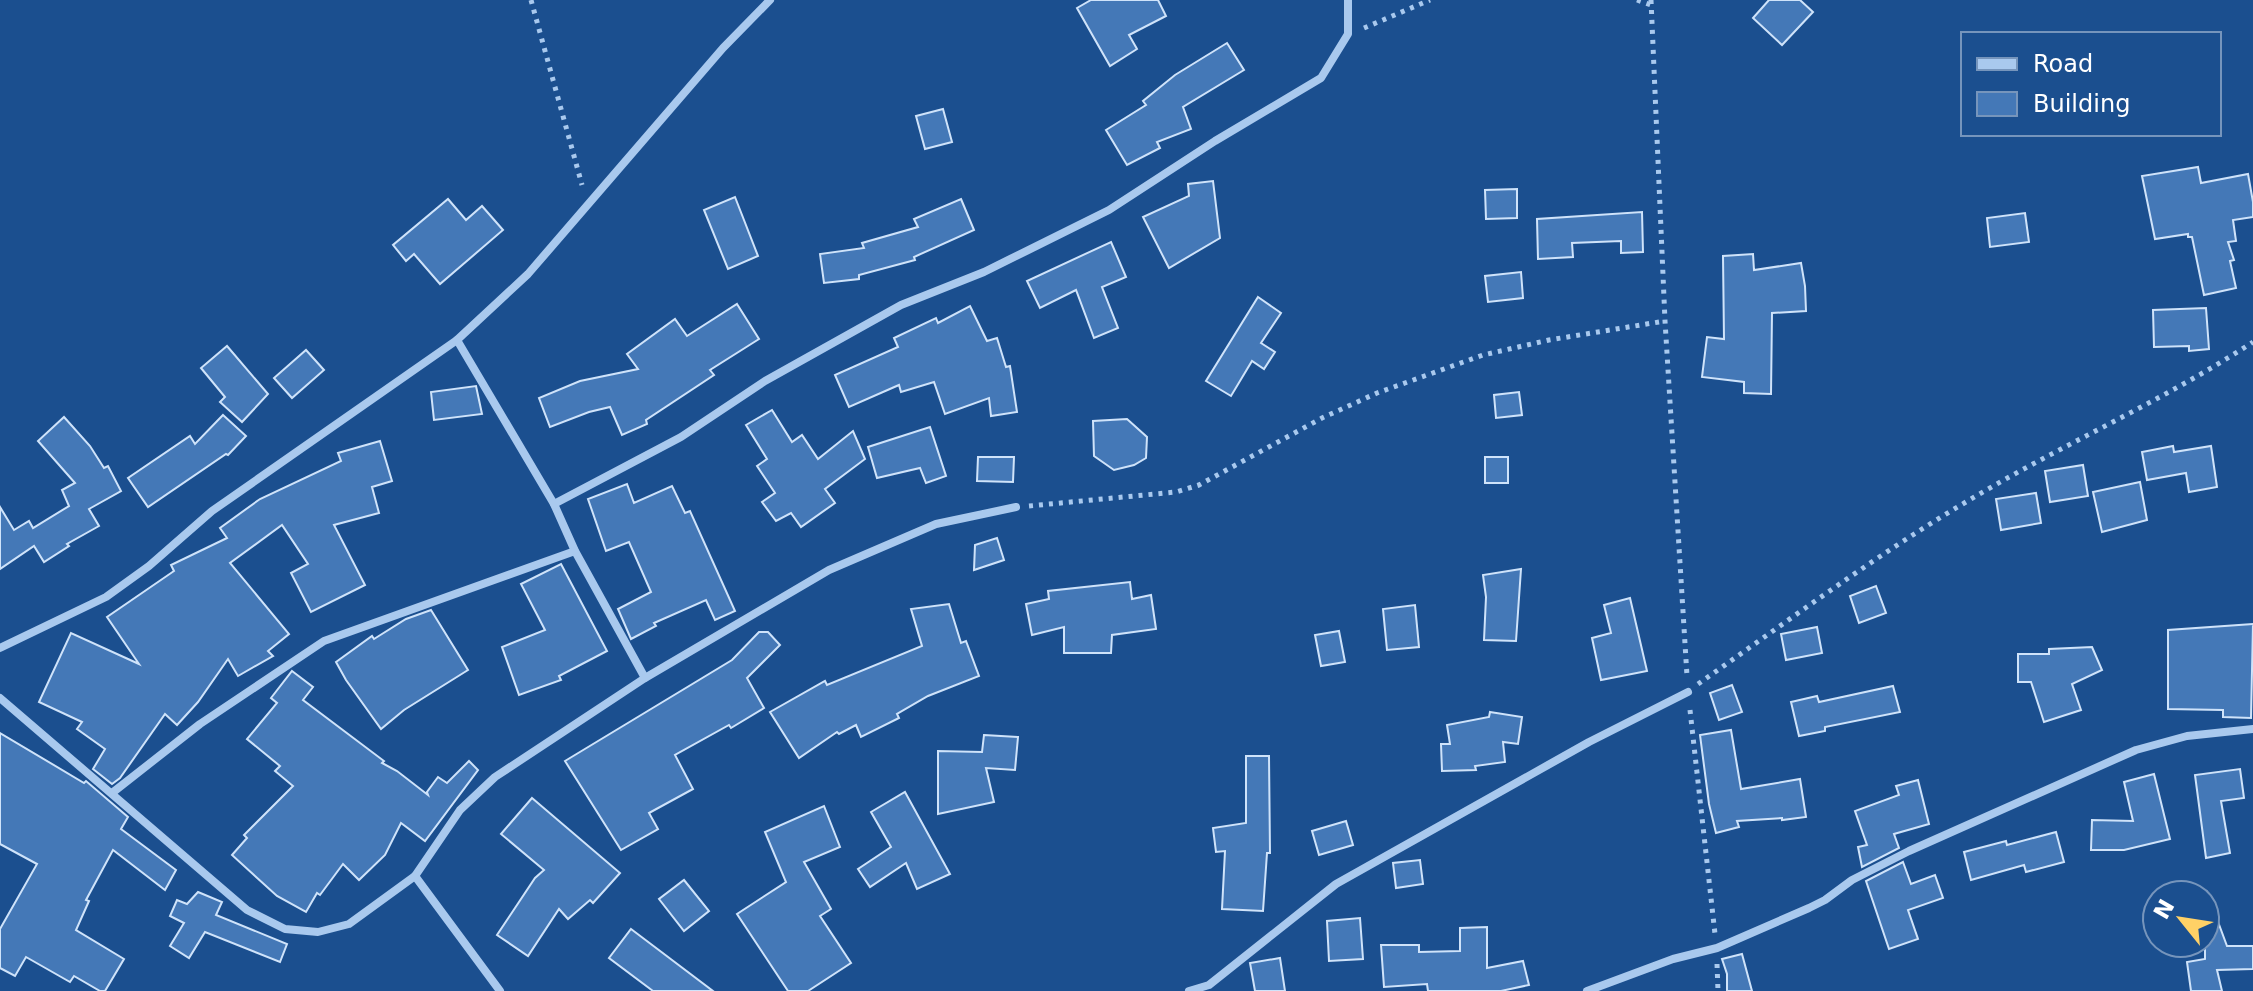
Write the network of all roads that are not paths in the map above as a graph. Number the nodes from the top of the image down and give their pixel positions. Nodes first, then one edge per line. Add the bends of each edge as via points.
1 (770, 0) edge
2 (1348, 0) edge
3 (457, 340) junction
4 (554, 504) junction
5 (1016, 507) road end
6 (575, 551) junction
7 (0, 648) edge
8 (645, 678) junction
9 (1688, 692) road end
10 (0, 698) edge
11 (2253, 729) edge
12 (112, 793) junction
13 (415, 876) junction
14 (1210, 988) edge
15 (500, 991) edge
16 (1189, 991) edge
17 (1587, 991) edge

1 - 3 street via 528,274
2 - 4 street via 1348,34 1321,78 1109,210 984,272 901,305 765,381 681,437
3 - 4 street
3 - 7 street via 212,511 106,597
4 - 6 street
5 - 8 street via 936,524 829,570
6 - 8 street
6 - 12 street via 324,641 200,724
8 - 13 street via 495,777 460,810
9 - 14 street via 1336,884
10 - 12 street
11 - 17 street via 2187,736 2136,750 1909,851 1817,904 1717,948
12 - 13 street via 247,910 285,929 318,932 349,924
13 - 15 street
14 - 16 street

